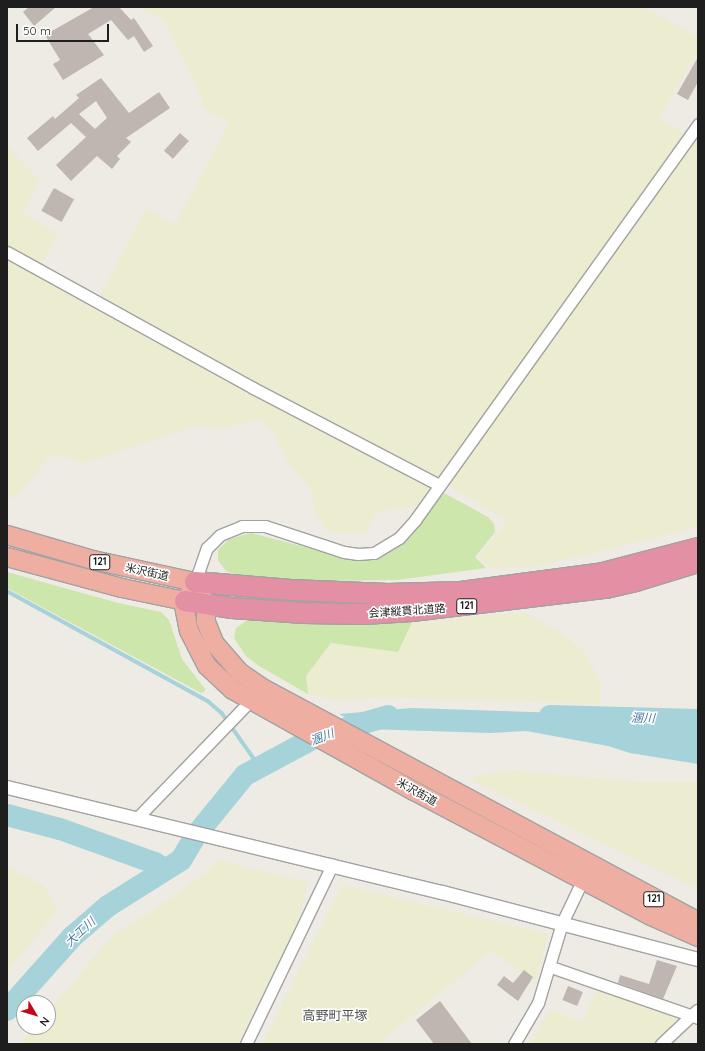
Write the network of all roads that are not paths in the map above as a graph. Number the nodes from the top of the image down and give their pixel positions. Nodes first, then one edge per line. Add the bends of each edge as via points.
1 (698, 124) edge
2 (7, 252) edge
3 (439, 485) junction
4 (7, 535) edge
5 (698, 548) edge
6 (7, 557) edge
7 (698, 562) edge
8 (195, 582) junction
9 (185, 601) junction
10 (206, 604) junction
11 (258, 697) junction
12 (7, 787) edge
13 (138, 817) junction
14 (332, 865) junction
15 (587, 873) junction
16 (698, 922) edge
17 (562, 923) junction
18 (698, 937) edge
19 (698, 959) edge
20 (551, 967) junction
21 (696, 1014) edge
22 (248, 1043) edge
23 (514, 1044) edge
24 (661, 1044) edge

1 - 3 street
2 - 3 street via 253,388
3 - 8 street via 404,534 374,553 344,552 265,526 242,526 220,535 207,548
4 - 8 highway, 米沢街道 / 121 via 93,560
5 - 8 highway, 会津縦貫北道路 / 121 via 603,573 461,592 388,594
6 - 9 highway, 米沢街道 / 121 via 122,588
7 - 10 highway, 会津縦貫北道路 / 121 via 606,588 412,611 364,614 304,613
8 - 9 highway
8 - 10 highway, 米沢街道 / 121
9 - 10 highway, 121
9 - 11 highway, 米沢街道 / 121 via 189,631 207,666 233,690
10 - 11 highway, 米沢街道 / 121 via 206,622 215,644
11 - 13 street
11 - 15 highway, 米沢街道 / 121
12 - 13 street
13 - 14 street
14 - 17 street
14 - 22 street
15 - 16 highway, 米沢街道 / 121
15 - 17 street
15 - 18 highway, 米沢街道 / 121
17 - 19 street
17 - 20 street
20 - 21 street
20 - 23 street via 536,1009
21 - 24 street

